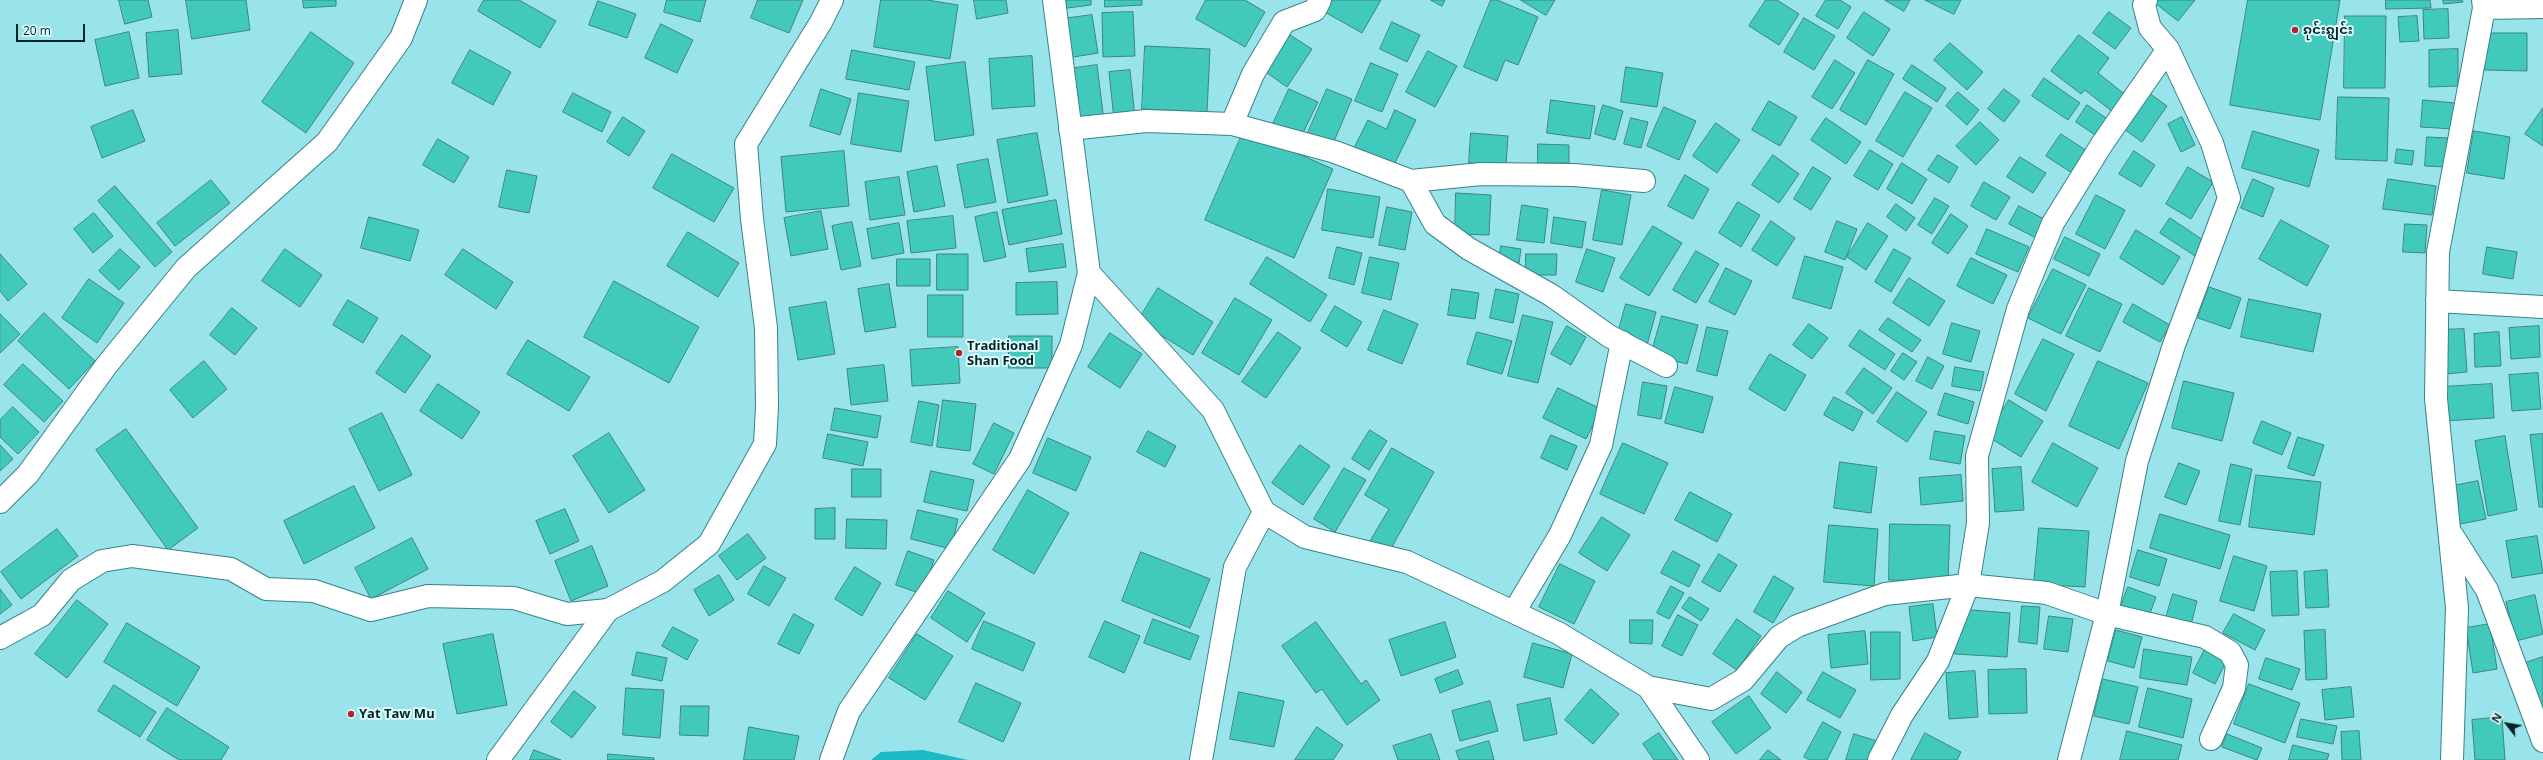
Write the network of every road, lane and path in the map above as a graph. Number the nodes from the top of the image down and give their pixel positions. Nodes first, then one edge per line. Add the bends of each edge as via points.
1 (416, 0) edge
2 (832, 0) edge
3 (1054, 0) edge
4 (1320, 0) edge
5 (2146, 0) edge
6 (2484, 4) edge
7 (2543, 7) edge
8 (2168, 49) junction
9 (1232, 124) junction
10 (1070, 129) junction
11 (1411, 181) junction
12 (1644, 181) dead end
13 (1089, 273) junction
14 (2437, 301) junction
15 (2543, 307) edge
16 (1622, 342) junction
17 (1666, 366) dead end
18 (0, 502) edge
19 (1264, 512) junction
20 (2449, 531) junction
21 (1968, 585) junction
22 (608, 610) junction
23 (1514, 612) junction
24 (2107, 614) junction
25 (0, 638) edge
26 (1648, 687) junction
27 (2211, 739) dead end
28 (2543, 741) edge
29 (498, 760) edge
30 (831, 760) edge
31 (1200, 760) edge
32 (1698, 760) edge
33 (1879, 760) edge
34 (2069, 760) edge
35 (2452, 760) edge

1 - 18 main road via 401,38 327,142 186,268 106,366 28,474
2 - 22 main road via 746,144 752,219 766,328 765,444 710,544 663,581
3 - 10 main road
4 - 9 main road via 1315,10 1284,22 1253,74
5 - 8 main road via 2144,5 2150,28
6 - 7 main road
6 - 14 main road via 2438,252
8 - 21 main road via 2102,144 2053,223 2018,309 1977,456 1978,523
8 - 24 main road via 2212,143 2229,198 2174,345 2137,461
9 - 10 main road via 1146,121
9 - 11 main road via 1335,152
10 - 13 main road
11 - 12 main road via 1482,174 1574,175
11 - 16 main road via 1435,224 1469,249 1551,295
13 - 19 main road via 1213,410
13 - 30 main road via 1071,345 1020,459 848,711
14 - 15 main road
14 - 20 main road via 2436,399
16 - 17 main road
16 - 23 main road via 1600,445 1560,535
19 - 23 main road via 1305,537 1407,562
19 - 31 main road via 1235,567
20 - 28 main road via 2487,590
20 - 35 main road via 2457,608
21 - 24 main road via 2047,593
21 - 26 main road via 1885,594 1797,626 1779,637 1743,680 1711,699
21 - 33 main road via 1938,661 1902,715
22 - 25 main road via 567,614 514,598 428,596 371,610 314,591 266,589 231,569 132,556 102,561 71,580 42,615
22 - 29 main road
23 - 26 main road via 1558,633
24 - 27 main road via 2205,637 2230,652 2237,665 2234,688
24 - 34 main road
26 - 32 main road

